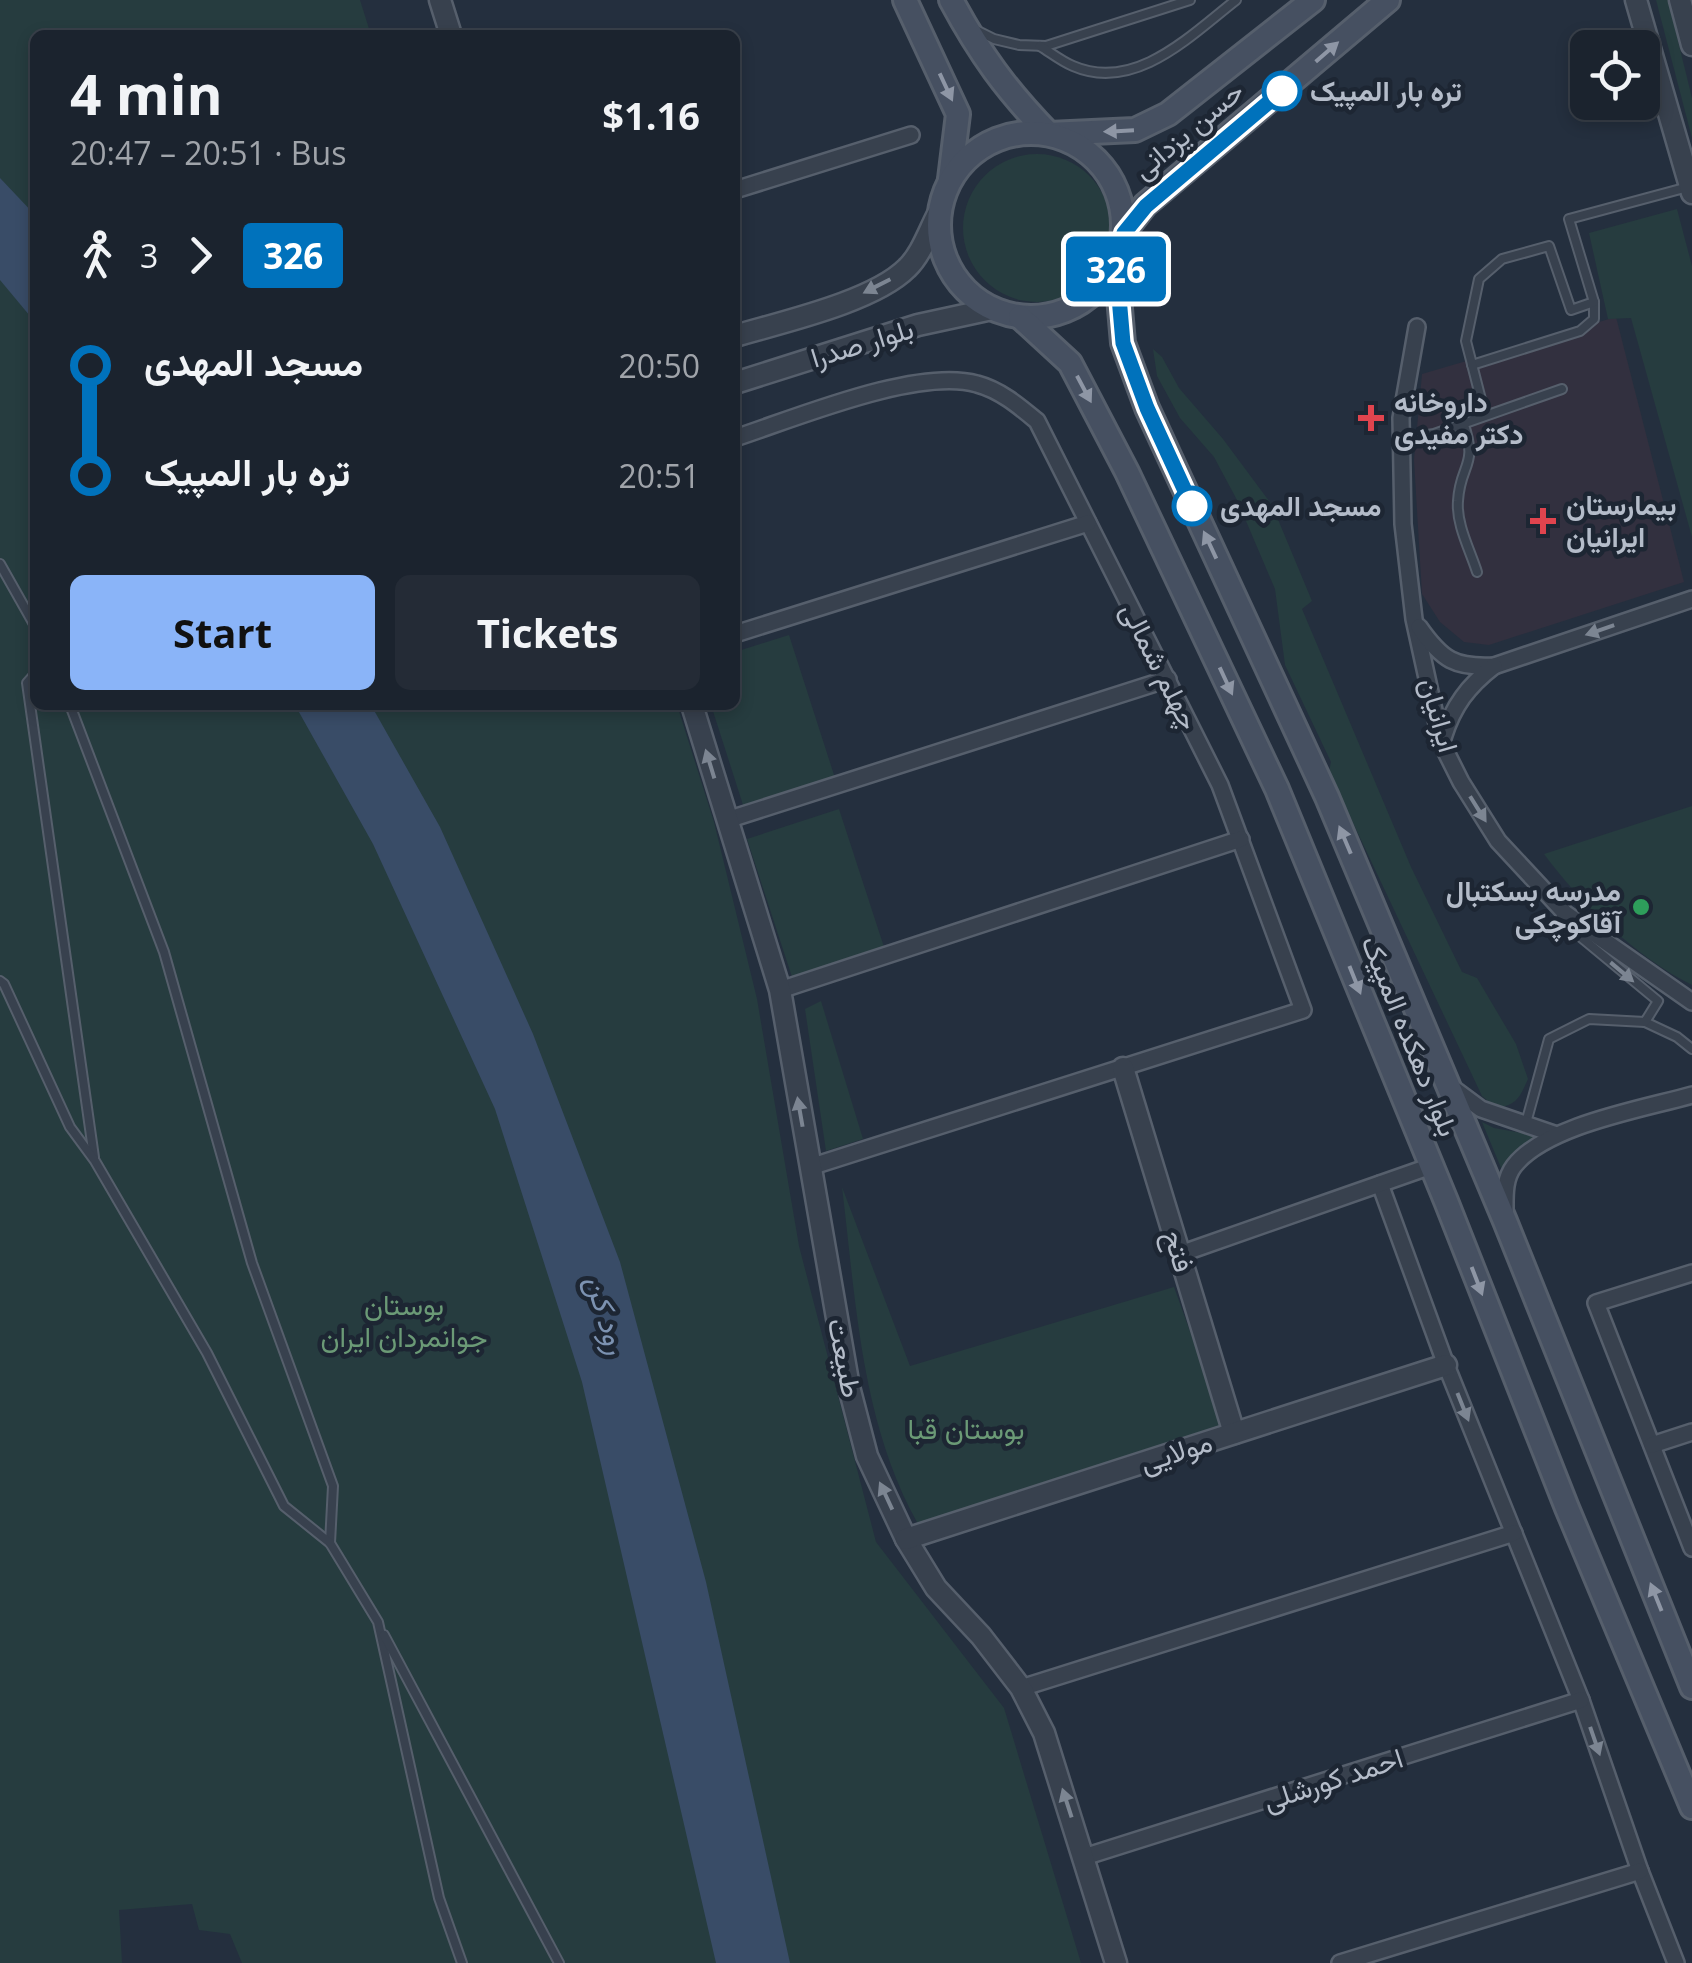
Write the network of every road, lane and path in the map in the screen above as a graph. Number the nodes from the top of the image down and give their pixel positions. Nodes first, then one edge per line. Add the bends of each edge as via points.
1 (440, 0) edge
2 (905, 0) edge
3 (950, 0) edge
4 (1190, 0) edge
5 (1236, 0) edge
6 (1313, 0) edge
7 (1388, 0) edge
8 (1636, 0) edge
9 (1680, 0) edge
10 (964, 24) junction
11 (449, 30) edge
12 (1692, 45) edge
13 (1040, 46) junction
14 (1049, 134) junction
15 (911, 135) dead end
16 (950, 180) junction
17 (740, 188) edge
18 (1691, 190) edge
19 (938, 214) junction
20 (1124, 233) junction
21 (1116, 263) junction
22 (1594, 302) junction
23 (992, 310) junction
24 (1020, 317) junction
25 (1417, 327) dead end
26 (740, 334) edge
27 (1472, 366) junction
28 (740, 381) edge
29 (1562, 389) dead end
30 (1485, 415) junction
31 (1463, 422) junction
32 (740, 436) edge
33 (1401, 439) junction
34 (1088, 524) junction
35 (0, 564) edge
36 (1477, 572) dead end
37 (1692, 598) edge
38 (30, 617) edge
39 (1414, 619) junction
40 (740, 632) edge
41 (1494, 666) junction
42 (1168, 679) junction
43 (30, 680) edge
44 (30, 704) edge
45 (31, 710) edge
46 (72, 710) edge
47 (694, 710) edge
48 (1441, 742) junction
49 (727, 820) junction
50 (1240, 839) junction
51 (1556, 903) junction
52 (0, 982) edge
53 (780, 990) junction
54 (1692, 1002) edge
55 (1645, 1022) junction
56 (1692, 1048) edge
57 (1123, 1068) junction
58 (1448, 1085) junction
59 (1692, 1094) edge
60 (1525, 1126) junction
61 (1554, 1134) junction
62 (95, 1161) junction
63 (1431, 1166) junction
64 (810, 1167) junction
65 (1380, 1184) junction
66 (1505, 1221) junction
67 (1180, 1254) junction
68 (1692, 1272) edge
69 (1446, 1365) junction
70 (1692, 1432) edge
71 (1234, 1433) junction
72 (1652, 1445) junction
73 (1514, 1533) junction
74 (906, 1539) junction
75 (330, 1543) junction
76 (1692, 1548) edge
77 (378, 1622) junction
78 (1692, 1687) edge
79 (1022, 1688) junction
80 (1581, 1700) junction
81 (1692, 1807) edge
82 (1084, 1857) junction
83 (1640, 1871) junction
84 (462, 1963) edge
85 (558, 1963) edge
86 (1116, 1963) edge
87 (1340, 1963) edge
88 (1676, 1963) edge

1 - 11 street
2 -> 16 main road via 958,114
3 - 10 main road
4 - 13 lane
5 - 13 lane via 1128,72 1075,67
6 -> 14 main road, حسن یزدانی via 1168,114 1135,130
20 -> 7 main road, حسن یزدانی via 1146,206
8 - 18 street
9 - 12 street
10 - 13 lane via 994,39
10 - 14 main road via 1006,90
14 - 16 main road via 992,141
14 - 20 main road via 1096,159 1112,180
15 - 17 street
16 - 19 main road
18 - 22 lane via 1569,219
19 - 23 main road via 950,271
19 -> 26 street, بلوار صدرا via 909,267 890,280 848,301
20 - 21 main road
21 - 24 main road via 1100,288 1076,306
58 -> 21 main road, بلوار دهکده المپیک via 1327,797 1147,408 1123,343
22 - 27 lane via 1594,319 1580,331
22 - 27 lane via 1571,310 1548,246 1502,259 1479,280 1466,341
23 - 24 main road
23 - 28 street, بلوار صدرا via 918,325
24 -> 63 main road, بلوار دهکده المپیک via 1070,363 1135,490 1277,789
25 - 33 street, ایرانیان
27 - 30 lane
29 - 30 lane
30 - 31 lane
31 - 33 lane
31 - 36 lane via 1471,445 1458,516
32 - 34 street, چهلم شمالی via 909,383 980,384 1037,421
33 - 39 street, ایرانیان
34 - 40 street
34 - 42 street, چهلم شمالی
35 - 38 lane
37 -> 41 street
39 - 41 street via 1444,658 1466,668
39 - 48 street, ایرانیان
41 - 48 street via 1451,711
42 - 49 street
42 - 50 street, چهلم شمالی
43 - 44 lane
45 - 62 lane
46 - 75 lane via 164,952 252,1263 333,1486
49 -> 47 street, طبیعت
48 -> 51 street, ایرانیان via 1498,841
49 - 53 street, طبیعت
50 - 53 street
50 - 57 street, چهلم شمالی via 1303,1010
51 - 54 street, ایرانیان
51 -> 55 lane via 1565,924 1658,1001
52 - 62 lane via 70,1127
64 -> 53 street, طبیعت
55 - 56 lane
55 - 60 lane via 1589,1019 1550,1040
57 - 64 street
57 - 67 street, فتح
58 - 60 street via 1482,1110
58 - 66 main road, بلوار دهکده المپیک
59 - 61 street
60 - 61 street
61 - 66 street via 1514,1166
62 - 75 lane via 207,1353 284,1506
63 - 65 street
63 -> 81 main road, بلوار دهکده المپیک
74 -> 64 street, طبیعت via 868,1456 849,1387
65 - 67 street
65 - 69 street
78 -> 66 main road, بلوار دهکده المپیک
67 - 71 street, فتح
68 - 72 street via 1596,1303
69 - 71 street, مولایی
69 -> 73 street
70 - 72 street
71 - 74 street, مولایی
72 - 76 street
73 - 79 street
73 - 80 street
74 - 79 street, طبیعت via 936,1588
75 - 77 lane
77 - 84 lane via 439,1898
77 - 85 lane
82 -> 79 street, طبیعت via 1044,1733
80 - 82 street, احمد کورشلی
80 -> 83 street
82 - 86 street, طبیعت
83 - 87 street
83 - 88 street

